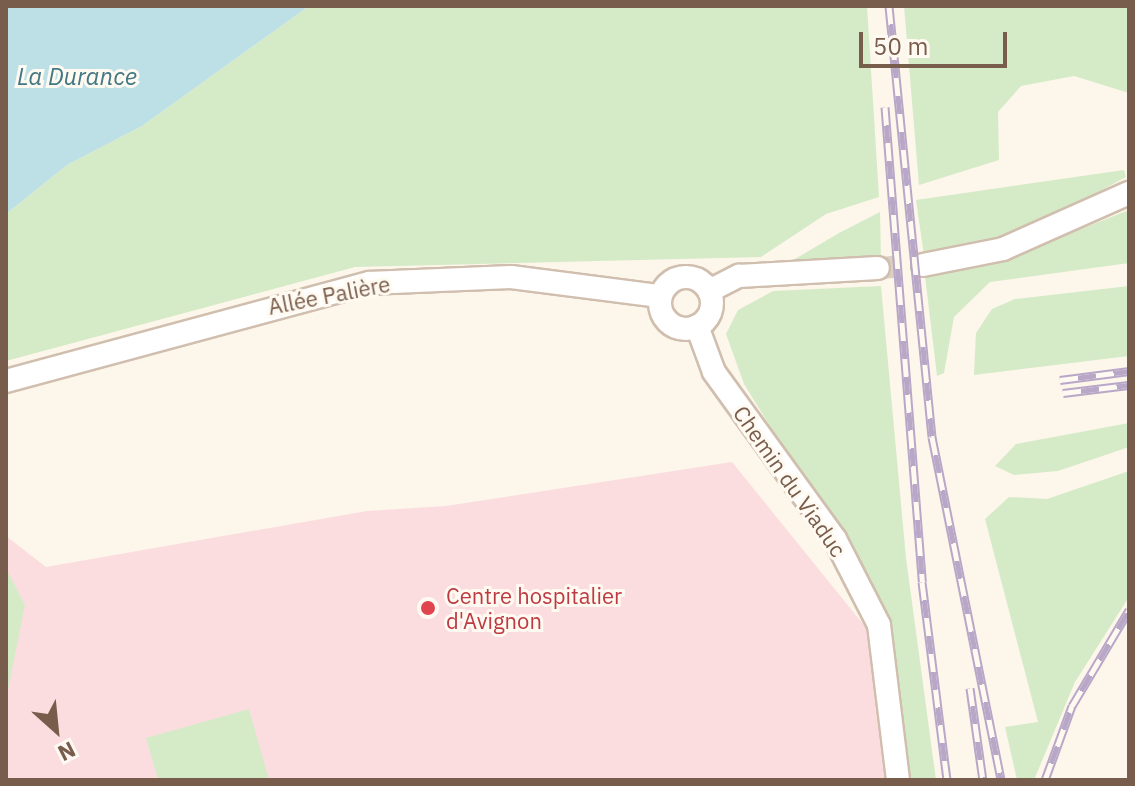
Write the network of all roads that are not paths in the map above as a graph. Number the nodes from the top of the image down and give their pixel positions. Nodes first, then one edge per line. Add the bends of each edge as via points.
1 (1129, 193) edge
2 (923, 265) tunnel mouth
3 (878, 268) tunnel mouth
4 (709, 291) junction
5 (660, 296) junction
6 (697, 326) junction
7 (6, 381) edge
8 (898, 780) edge

1 - 2 street via 1003,249
3 - 4 street via 739,276
4 - 5 street via 700,281 680,277
4 - 6 street via 711,311
5 - 6 street via 666,320
5 - 7 street, Allée Palière via 511,277 369,283
6 - 8 street, Chemin du Viaduc via 714,372 835,539 879,625

